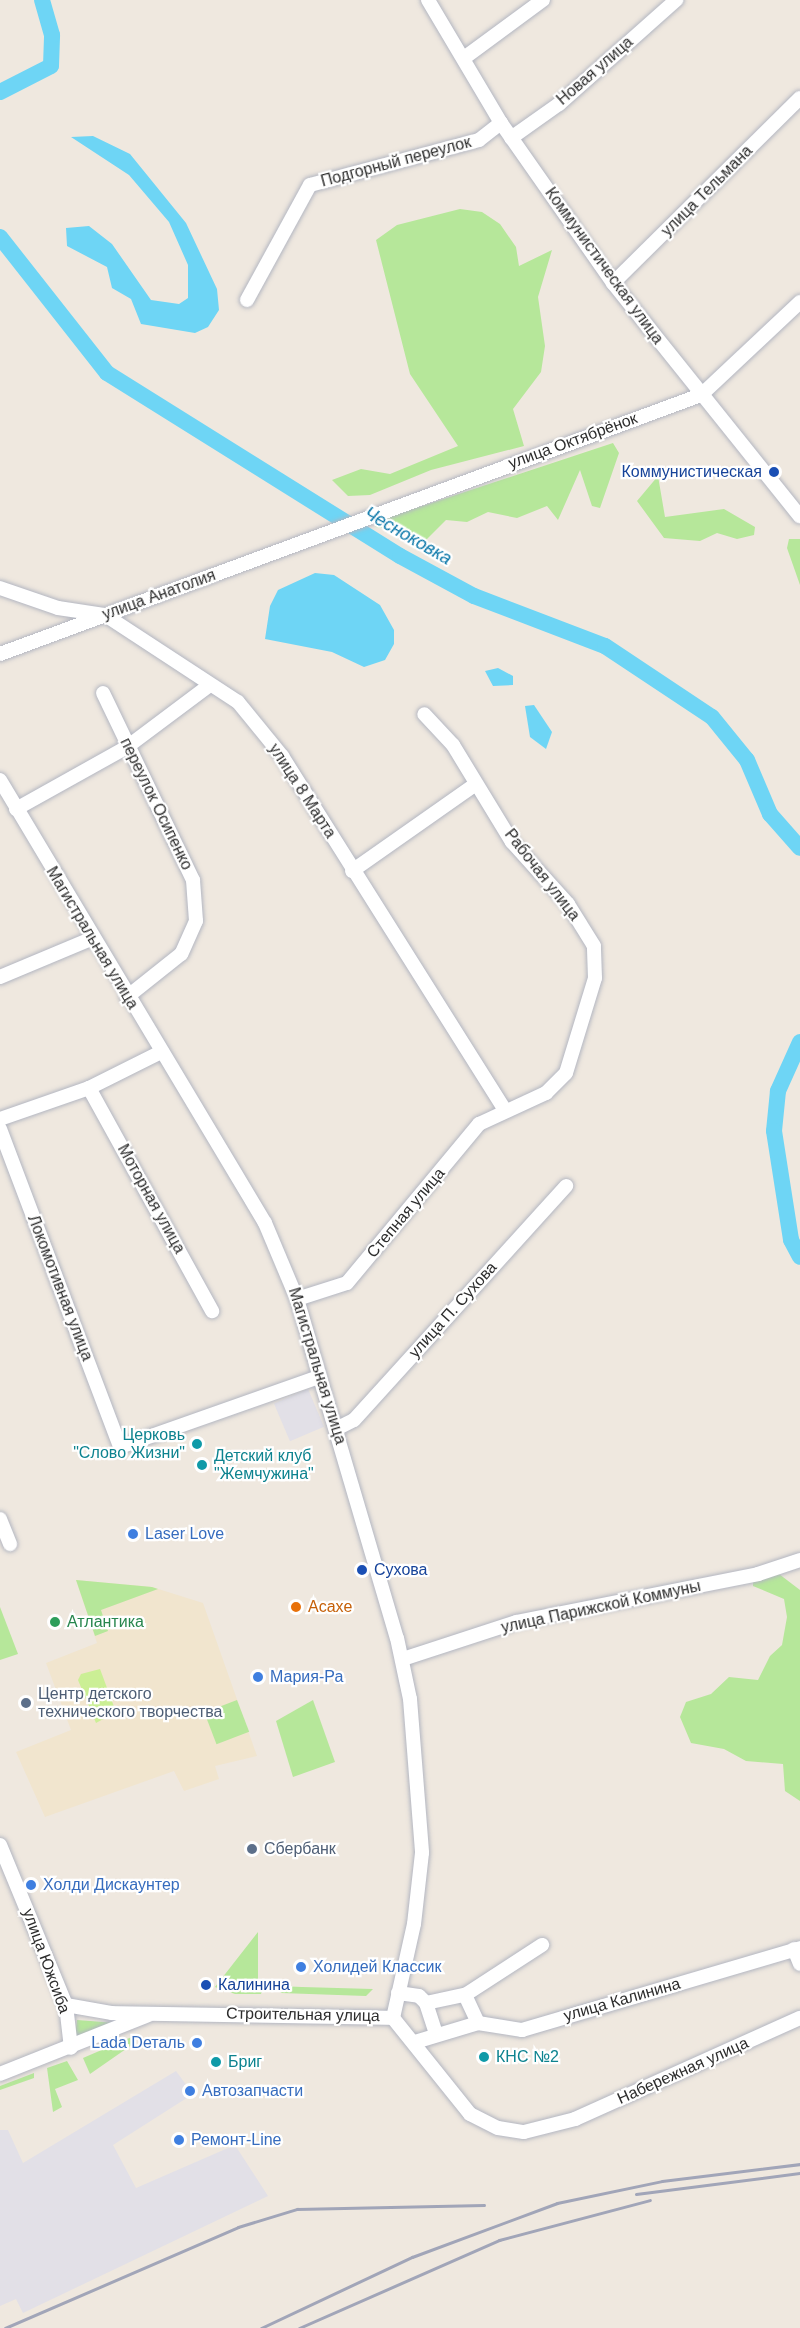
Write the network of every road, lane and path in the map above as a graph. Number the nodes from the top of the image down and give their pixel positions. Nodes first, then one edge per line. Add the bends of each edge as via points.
1 (428, 0) edge
2 (543, 0) edge
3 (676, 0) edge
4 (464, 58) junction
5 (800, 99) edge
6 (501, 123) junction
7 (511, 138) junction
8 (613, 283) junction
9 (246, 300) dead end
10 (800, 302) edge
11 (701, 395) junction
12 (798, 509) edge
13 (318, 536) joint
14 (0, 588) edge
15 (105, 615) junction
16 (0, 654) edge
17 (210, 685) junction
18 (103, 693) dead end
19 (424, 714) dead end
20 (127, 747) junction
21 (0, 780) edge
22 (476, 784) junction
23 (16, 809) junction
24 (352, 871) junction
25 (91, 939) junction
26 (0, 977) edge
27 (127, 996) junction
28 (161, 1052) junction
29 (89, 1088) junction
30 (505, 1110) junction
31 (0, 1119) edge
32 (0, 1129) edge
33 (566, 1186) dead end
34 (297, 1299) junction
35 (212, 1311) dead end
36 (319, 1377) junction
37 (336, 1429) junction
38 (0, 1519) edge
39 (10, 1544) dead end
40 (800, 1560) edge
41 (403, 1659) junction
42 (0, 1845) edge
43 (542, 1945) dead end
44 (797, 1948) edge
45 (800, 1964) edge
46 (398, 1993) junction
47 (465, 1995) junction
48 (426, 2003) junction
49 (66, 2005) junction
50 (150, 2014) junction
51 (393, 2018) junction
52 (800, 2018) edge
53 (478, 2023) junction
54 (436, 2033) junction
55 (415, 2042) junction
56 (71, 2048) junction
57 (0, 2074) edge
58 (566, 2123) joint

1 - 4 street, Коммунистическая улица
2 - 4 street
3 - 7 street, Новая улица via 559,104
4 - 6 street, Коммунистическая улица
5 - 8 street, улица Тельмана
6 - 7 street, Коммунистическая улица
6 - 9 street, Подгорный переулок via 478,140 310,185
7 - 8 street, Коммунистическая улица
8 - 11 street, Коммунистическая улица
10 - 11 street, улица Октябрёнок
11 - 12 street, Коммунистическая улица
11 - 13 street, улица Октябрёнок
13 - 15 street, улица Анатолия
14 - 15 street, улица 8 Марта via 58,609
15 - 16 street, улица Анатолия
15 - 17 street, улица 8 Марта
17 - 20 street
17 - 24 street, улица 8 Марта via 238,702 282,756
18 - 20 street, переулок Осипенко
19 - 22 street, Рабочая улица via 453,745
20 - 23 street
20 - 27 street, переулок Осипенко via 193,880 196,921 181,954
21 - 23 street, Магистральная улица
22 - 24 street
22 - 30 street, Рабочая улица via 512,842 568,904 594,946 597,965 566,1073 546,1092
23 - 25 street, Магистральная улица
24 - 30 street, улица 8 Марта
25 - 26 street
25 - 27 street, Магистральная улица
27 - 28 street, Магистральная улица
28 - 29 street
28 - 34 street, Магистральная улица via 265,1223
29 - 31 street
29 - 35 street, Моторная улица
30 - 34 street, Степная улица via 479,1124 347,1283
32 - 36 street, Локомотивная улица via 120,1447
33 - 37 street, улица П. Сухова via 354,1420
34 - 36 street, Магистральная улица
36 - 37 street, Магистральная улица
37 - 41 street, Магистральная улица
38 - 39 street
40 - 41 street, улица Парижской Коммуны via 758,1574 516,1622
41 - 46 street, Магистральная улица via 422,1853 414,1924
42 - 49 street, улица Южсиба
43 - 47 street
44 - 45 street, улица Калинина
44 - 53 street, улица Калинина via 522,2030
46 - 48 street via 419,1996
46 - 51 street, Магистральная улица
47 - 48 street
47 - 53 street
48 - 54 street
49 - 50 street
49 - 56 street, улица Южсиба
50 - 51 street, Строительная улица
50 - 56 street, Строительная улица
51 - 55 street, Строительная улица
52 - 58 street, Набережная улица
53 - 54 street
54 - 55 street
55 - 58 street, Строительная улица via 456,2100 478,2120 524,2132
56 - 57 street, Строительная улица

